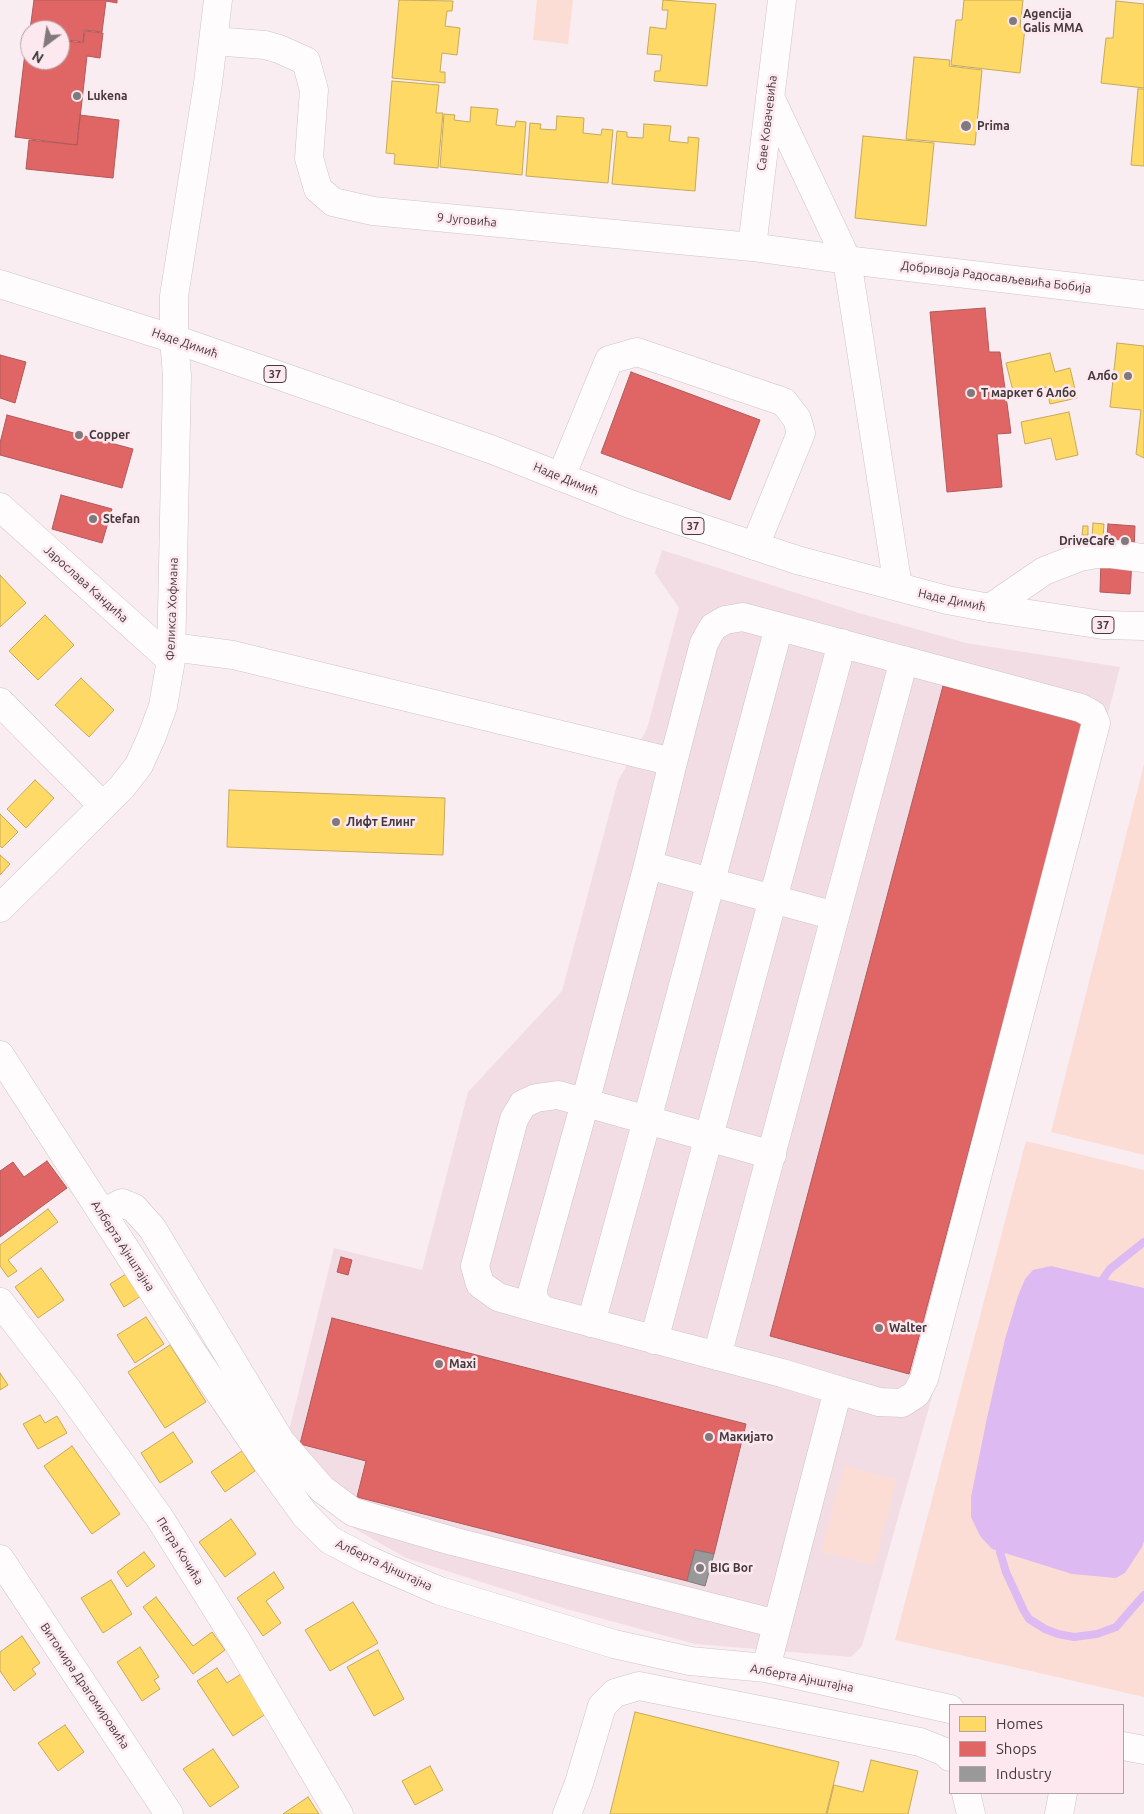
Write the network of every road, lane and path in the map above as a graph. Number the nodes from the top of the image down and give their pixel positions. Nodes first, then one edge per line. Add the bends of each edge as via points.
1 (218, 0) edge
2 (782, 0) edge
3 (213, 41) junction
4 (770, 98) junction
5 (752, 247) junction
6 (847, 260) junction
7 (0, 284) edge
8 (1144, 295) edge
9 (174, 339) junction
10 (561, 477) junction
11 (0, 507) edge
12 (755, 546) junction
13 (1144, 558) edge
14 (898, 587) junction
15 (990, 608) junction
16 (1144, 626) edge
17 (779, 627) junction
18 (842, 644) junction
19 (172, 654) junction
20 (904, 660) junction
21 (0, 702) edge
22 (673, 762) junction
23 (103, 806) junction
24 (648, 865) junction
25 (711, 882) junction
26 (773, 899) junction
27 (0, 908) edge
28 (835, 916) junction
29 (0, 1056) edge
30 (585, 1103) junction
31 (647, 1120) junction
32 (709, 1137) junction
33 (772, 1155) junction
34 (102, 1213) junction
35 (0, 1302) edge
36 (543, 1310) junction
37 (590, 1323) junction
38 (654, 1340) junction
39 (718, 1356) junction
40 (838, 1390) junction
41 (0, 1559) edge
42 (777, 1624) junction
43 (766, 1668) junction
44 (949, 1709) edge
45 (1124, 1746) edge
46 (1144, 1750) edge
47 (949, 1755) edge
48 (966, 1794) edge
49 (1063, 1794) edge
50 (169, 1814) edge
51 (339, 1814) edge
52 (568, 1814) edge
53 (971, 1814) edge
54 (1059, 1814) edge

1 - 3 street, Феликса Хофмана
2 - 4 street, Саве Ковачевића
3 - 5 street, 9 Југовића via 265,45 306,62 314,90 309,158 318,189 333,202 373,211
3 - 9 street, Феликса Хофмана via 174,296
4 - 5 street, Саве Ковачевића
4 - 6 street
5 - 6 street, 9 Југовића
6 - 8 street, Добривоја Радосављевића Бобија
6 - 14 street
7 - 9 street, Наде Димић / 37
9 - 10 street, Наде Димић / 37 via 493,450
9 - 19 street, Феликса Хофмана via 177,376
10 - 12 street, Наде Димић / 37
10 - 12 street via 609,360 636,352 784,402 797,419 801,433
11 - 19 street, Јарослава Кандића
12 - 14 street, Наде Димић / 37
13 - 15 street via 1097,554 1080,557 1044,571
14 - 15 street, Наде Димић / 37
15 - 16 street, Наде Димић / 37 via 1103,625
17 - 18 street
17 - 22 street via 743,617 725,620 714,627 704,643
17 - 25 street
18 - 20 street
18 - 26 street
19 - 22 street via 233,655
19 - 23 street, Феликса Хофмана via 163,706 152,736 138,765
20 - 28 street
20 - 40 street via 1081,708 1092,714 1096,723 924,1378 916,1394 902,1403 879,1402
21 - 23 street
22 - 24 street
23 - 27 street, Феликса Хофмана
24 - 25 street
24 - 30 street
25 - 26 street
25 - 31 street
26 - 28 street
26 - 32 street
28 - 33 street
29 - 34 street, Алберта Ајнштајна
30 - 31 street
30 - 36 street via 533,1289 534,1301
30 - 36 street via 558,1095 536,1098 523,1104 514,1119 475,1266 480,1284 498,1298
31 - 32 street
31 - 37 street
32 - 33 street
32 - 38 street
33 - 39 street
34 - 42 street via 122,1204 134,1208 152,1228 280,1442 322,1489 353,1512 452,1541
34 - 43 street, Алберта Ајнштајна via 266,1461 305,1515 330,1540 440,1591 614,1644 690,1660
35 - 51 street, Петра Кочића via 159,1517
36 - 37 street
37 - 38 street
38 - 39 street
39 - 40 street
40 - 42 street
41 - 50 street, Витомира Драгомировића
42 - 43 street
43 - 44 street, Алберта Ајнштајна
45 - 46 street
47 - 52 street via 920,1742 639,1686 615,1693 602,1706
48 - 53 street
49 - 54 street

